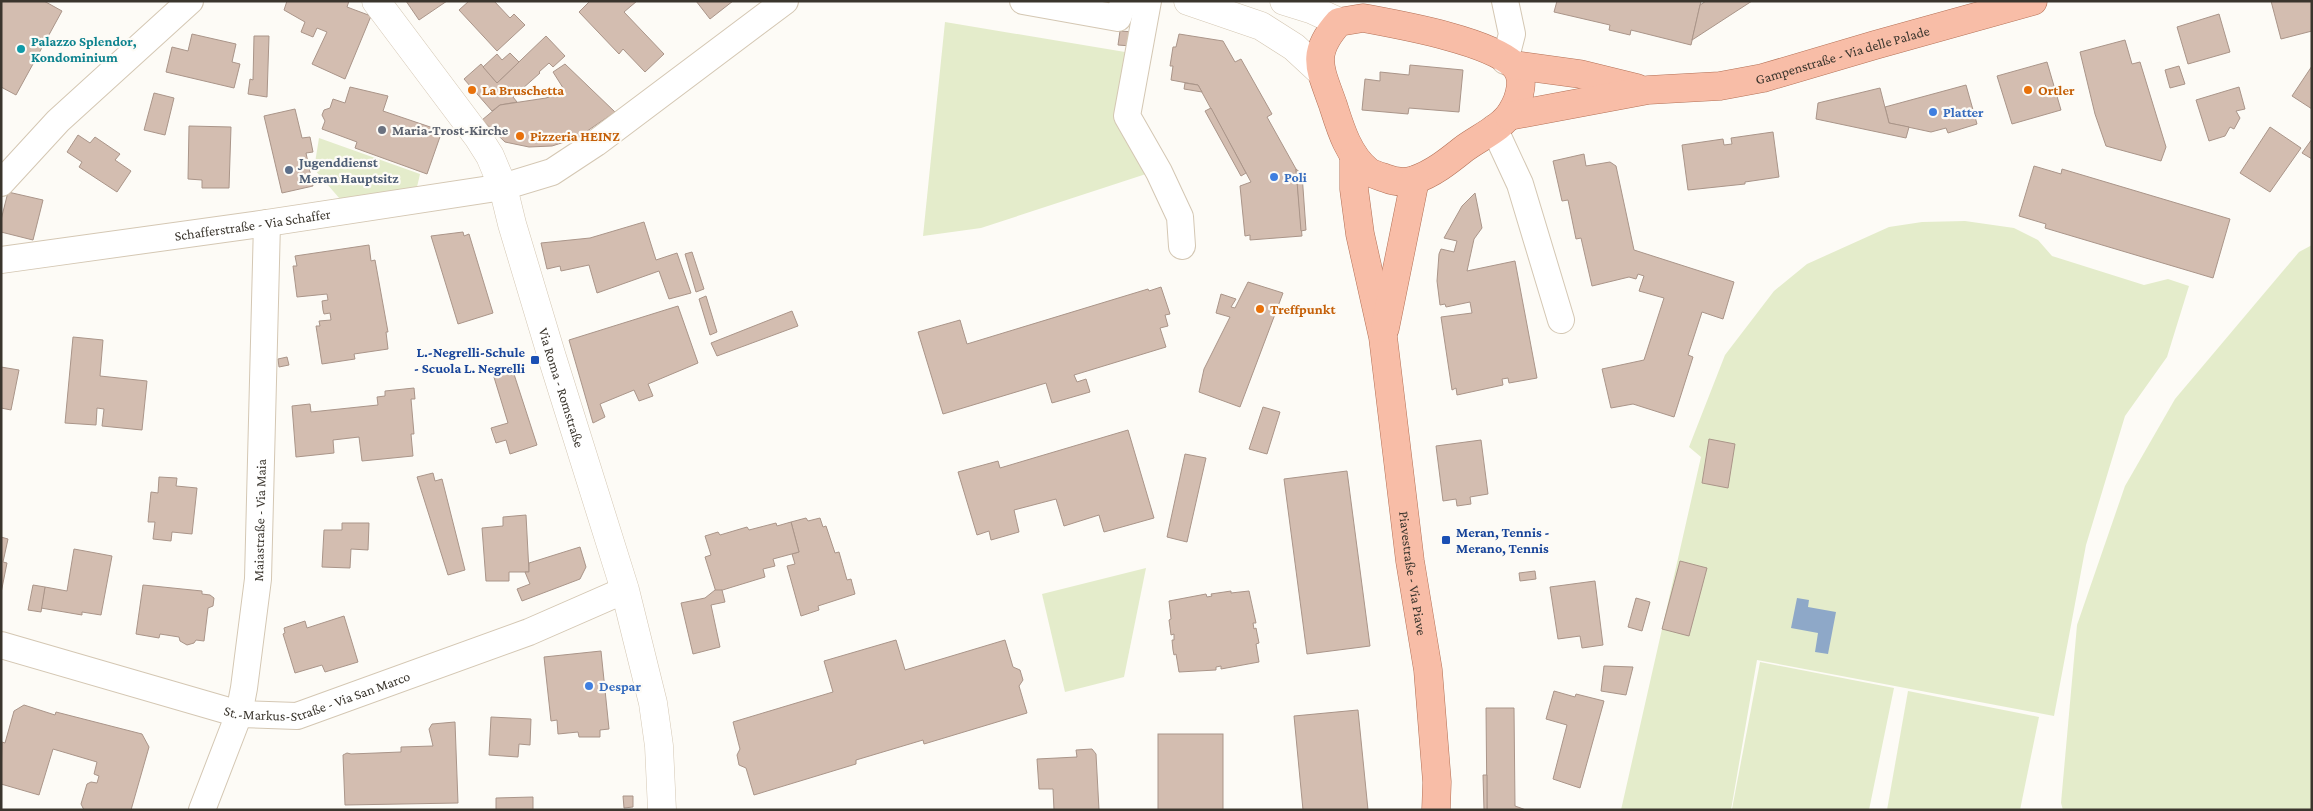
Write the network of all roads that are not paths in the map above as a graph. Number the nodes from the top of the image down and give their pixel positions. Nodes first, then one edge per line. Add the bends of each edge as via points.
1 (190, 1) edge
2 (376, 1) edge
3 (785, 1) edge
4 (1023, 1) edge
5 (1124, 1) edge
6 (1148, 1) edge
7 (1188, 1) edge
8 (1284, 1) edge
9 (1504, 1) edge
10 (2033, 1) edge
11 (1339, 22) junction
12 (1510, 63) junction
13 (1321, 72) junction
14 (1648, 90) junction
15 (1502, 122) junction
16 (1354, 156) junction
17 (1415, 180) junction
18 (1, 183) edge
19 (503, 187) junction
20 (267, 223) junction
21 (1182, 246) dead end
22 (1, 260) edge
23 (1561, 320) dead end
24 (1383, 337) junction
25 (625, 590) junction
26 (1, 645) edge
27 (239, 714) junction
28 (202, 810) edge
29 (662, 810) edge
30 (1436, 810) edge

1 - 18 street via 58,121
2 - 19 street, Via Roma - Romstraße via 478,137
3 - 19 street, Schafferstraße - Via Schaffer via 596,144 552,172
4 - 5 street via 1118,18
6 - 21 street via 1127,116 1180,217
7 - 13 street via 1261,26 1294,47
8 - 11 street
9 - 12 street via 1512,34
10 - 14 main road, Gampenstraße - Via delle Palade via 1763,78 1720,86
11 - 12 main road, Gampenstraße - Via delle Palade via 1363,18 1440,34 1491,52
11 - 13 main road via 1323,42
12 - 14 main road, Gampenstraße - Via delle Palade via 1580,74
12 - 15 main road via 1520,74 1521,85 1514,109
13 - 16 main road
14 - 15 main road, Gampenstraße - Via delle Palade
15 - 17 main road
15 - 23 street
16 - 17 main road via 1368,171 1402,183
16 - 24 main road, Piavestraße - Via Piave via 1354,189 1360,234
17 - 24 main road, Piavestraße - Via Piave
19 - 20 street, Schafferstraße - Via Schaffer
19 - 25 street, Via Roma - Romstraße via 545,335
20 - 22 street, Schafferstraße - Via Schaffer
20 - 27 street, Maiastraße - Via Maia via 258,579
24 - 30 main road, Piavestraße - Via Piave via 1410,561 1429,679
25 - 27 street, St.-Markus-Straße - Via San Marco via 529,632 297,716
25 - 29 street, Via Roma - Romstraße via 653,703
26 - 27 street, St.-Markus-Straße - Via San Marco
27 - 28 street, Maiastraße - Via Maia

